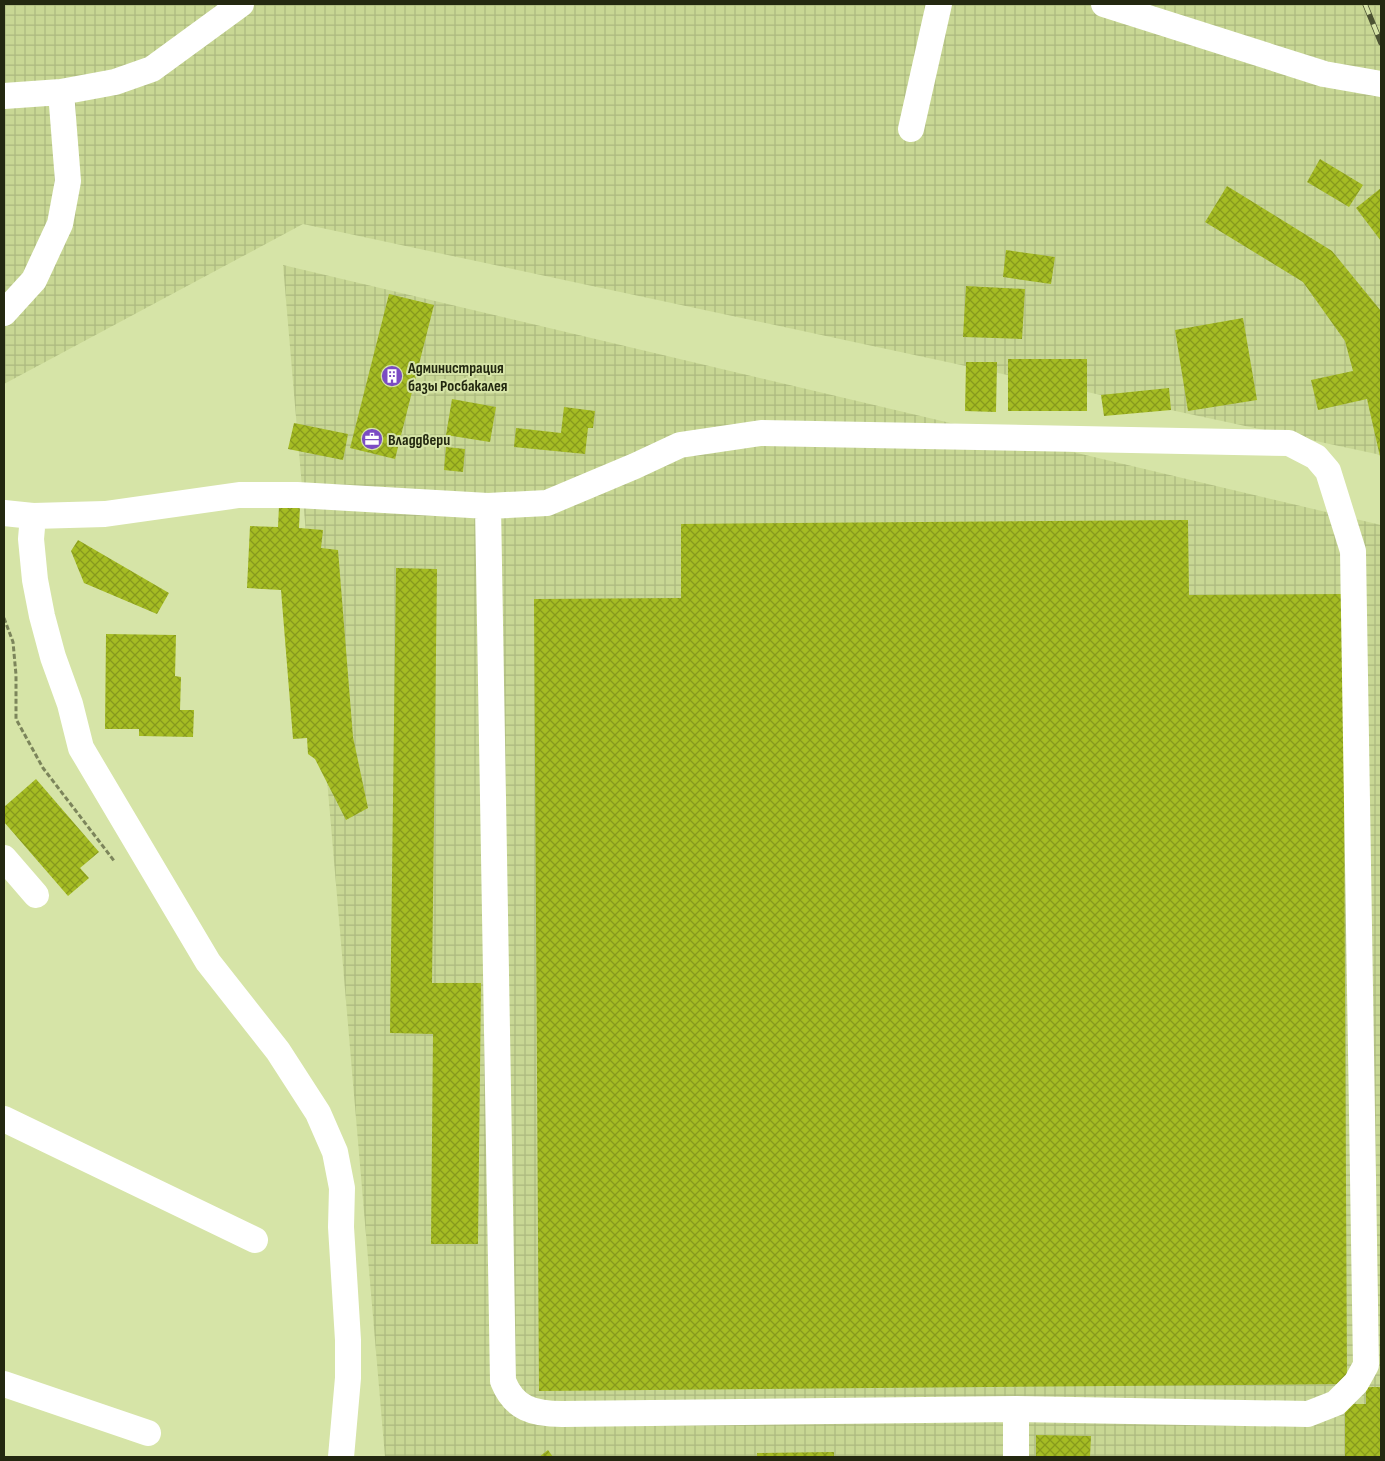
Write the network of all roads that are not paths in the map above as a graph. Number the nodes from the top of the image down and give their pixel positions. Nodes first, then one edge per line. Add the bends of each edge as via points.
1 (241, 4) edge
2 (939, 4) edge
3 (1104, 4) edge
4 (1381, 84) edge
5 (61, 92) junction
6 (4, 96) edge
7 (912, 129) dead end
8 (4, 313) edge
9 (488, 506) junction
10 (4, 513) edge
11 (34, 516) junction
12 (4, 858) edge
13 (36, 895) dead end
14 (5, 1123) edge
15 (255, 1240) dead end
16 (4, 1384) edge
17 (1016, 1409) junction
18 (148, 1432) dead end
19 (341, 1457) edge
20 (1016, 1457) edge

1 - 5 street via 152,69 115,82
2 - 7 street
3 - 4 street via 1324,74
5 - 6 street
5 - 8 street via 68,181 60,224 34,280
9 - 11 street via 239,495 105,514
9 - 17 street via 503,1371 508,1394 519,1405 542,1414
9 - 17 street via 547,503 680,445 761,433 1289,443 1316,457 1328,471 1353,551 1366,1365 1356,1383 1336,1403 1308,1414
10 - 11 street
11 - 19 street via 31,539 42,616 81,748 208,962 278,1051 318,1113 335,1152 342,1188 341,1227 348,1340
12 - 13 street
14 - 15 street
16 - 18 street
17 - 20 street

